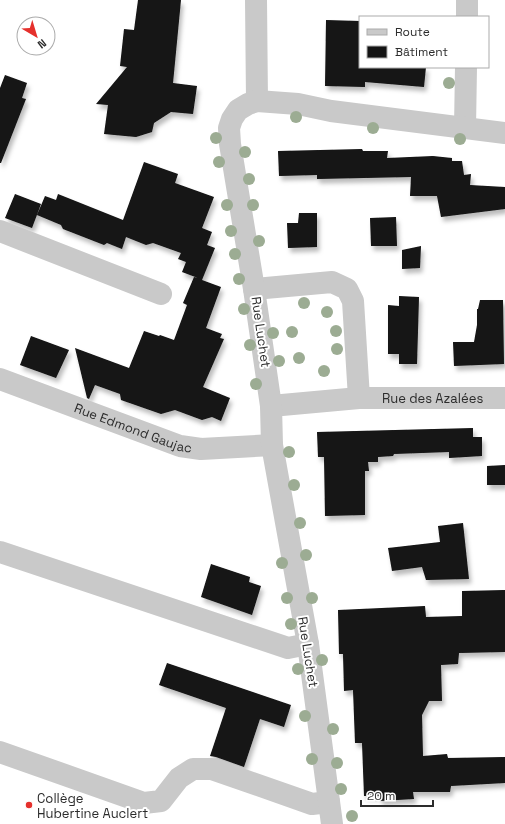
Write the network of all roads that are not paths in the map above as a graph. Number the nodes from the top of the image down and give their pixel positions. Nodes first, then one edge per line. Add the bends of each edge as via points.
1 (256, 0) edge
2 (467, 0) edge
3 (467, 16) edge
4 (466, 68) edge
5 (257, 101) junction
6 (465, 128) junction
7 (505, 133) edge
8 (0, 231) edge
9 (254, 288) junction
10 (161, 294) dead end
11 (0, 379) edge
12 (360, 398) junction
13 (505, 398) edge
14 (271, 406) junction
15 (272, 445) junction
16 (0, 552) edge
17 (308, 644) junction
18 (0, 752) edge
19 (329, 802) junction
20 (332, 824) edge

1 - 5 street
2 - 3 street
4 - 6 street
5 - 6 street, Rue Luchet via 298,104 331,111
5 - 9 street, Rue Luchet via 238,110 229,128
6 - 7 street, Rue Luchet
8 - 10 street
9 - 12 street via 332,282 347,289 352,302
9 - 14 street, Rue Luchet
11 - 15 street, Rue Edmond Gaujac via 180,446 201,449
12 - 13 street, Rue des Azalées
12 - 14 street, Rue des Azalées
14 - 15 street, Rue Luchet
15 - 17 street, Rue Luchet
16 - 17 street via 288,648
17 - 19 street, Rue Luchet
18 - 19 street via 144,802 161,800 179,778 193,769 212,769 312,804
19 - 20 street, Rue Luchet

